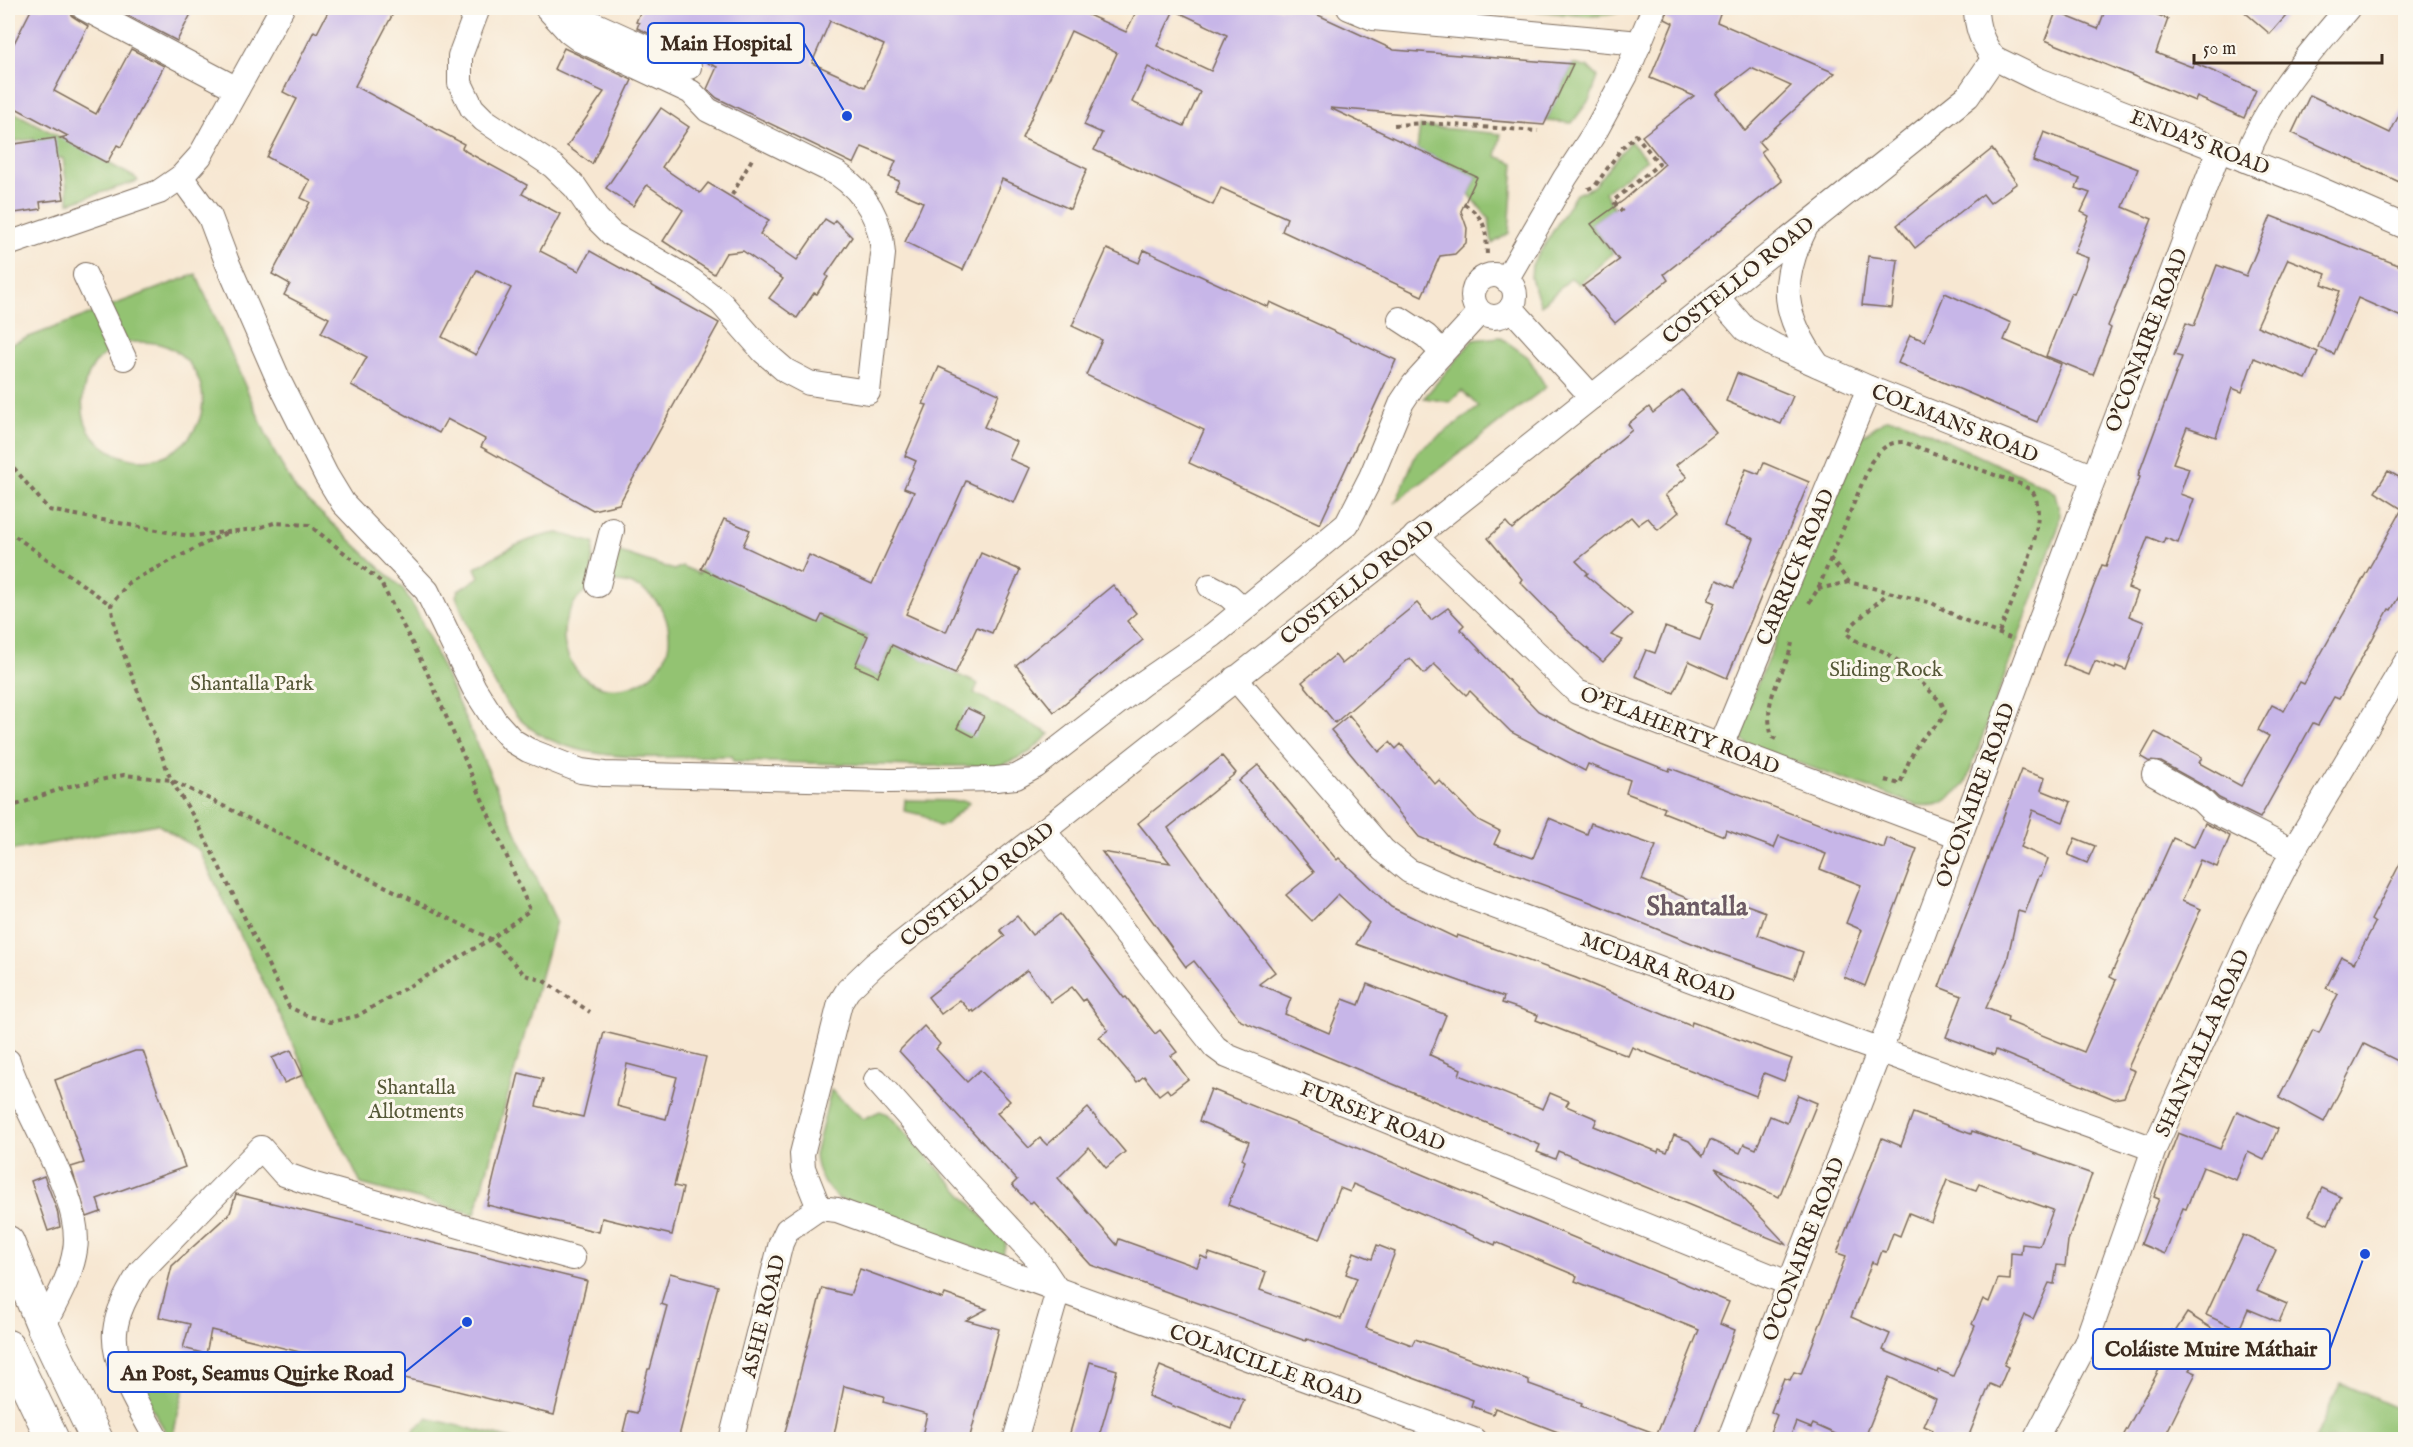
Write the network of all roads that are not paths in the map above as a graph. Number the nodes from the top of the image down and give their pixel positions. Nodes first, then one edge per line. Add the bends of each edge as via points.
1 (84, 8) edge
2 (282, 8) edge
3 (478, 8) edge
4 (547, 8) edge
5 (559, 8) edge
6 (1349, 8) edge
7 (1654, 8) edge
8 (1976, 8) edge
9 (2348, 8) edge
10 (1639, 45) junction
11 (1994, 58) junction
12 (689, 67) dead end
13 (237, 89) junction
14 (2219, 150) junction
15 (2245, 160) junction
16 (181, 177) junction
17 (1808, 225) junction
18 (2406, 227) edge
19 (8, 244) edge
20 (85, 275) dead end
21 (1506, 280) junction
22 (1717, 297) junction
23 (1511, 308) junction
24 (1480, 312) junction
25 (1400, 319) dead end
26 (1442, 352) junction
27 (124, 358) dead end
28 (1818, 365) junction
29 (1869, 388) junction
30 (1592, 397) junction
31 (2094, 477) junction
32 (612, 530) dead end
33 (1415, 536) junction
34 (598, 585) dead end
35 (1210, 586) dead end
36 (1243, 609) junction
37 (2406, 662) edge
38 (1235, 678) junction
39 (1721, 746) junction
40 (2154, 774) dead end
41 (1044, 831) junction
42 (1959, 836) junction
43 (2292, 851) junction
44 (1880, 1050) junction
45 (9, 1074) edge
46 (876, 1080) dead end
47 (2154, 1149) junction
48 (819, 1208) junction
49 (8, 1242) edge
50 (573, 1258) dead end
51 (1790, 1284) junction
52 (1058, 1291) junction
53 (44, 1327) junction
54 (8, 1346) edge
55 (53, 1440) edge
56 (97, 1440) edge
57 (157, 1440) edge
58 (731, 1440) edge
59 (1015, 1440) edge
60 (1474, 1440) edge
61 (1730, 1440) edge
62 (2034, 1440) edge

1 - 13 street
2 - 13 street
3 - 4 street via 460,56 460,83 472,108 484,120 563,175 612,234 670,267 696,297 721,303 786,371 809,383 867,392 883,254 882,233 863,196 838,174 708,110 691,92 580,40
5 - 12 street
6 - 10 street via 1373,18
7 - 10 street
8 - 11 street via 1979,34
9 - 15 street via 2290,77 2260,124
10 - 21 street via 1596,132
11 - 14 street, ENDA'S ROAD via 2009,68
11 - 17 street, COSTELLO ROAD via 1968,96
13 - 16 street via 200,156
14 - 15 street, ENDA'S ROAD
14 - 31 street, O'CONAIRE ROAD
15 - 18 street, ENDA'S ROAD
16 - 19 street via 159,192
16 - 36 street via 210,217 280,383 343,504 427,591 474,688 495,721 513,741 550,760 604,774 702,778 890,781 1016,777 1036,766
17 - 22 street, COSTELLO ROAD
17 - 28 street via 1786,281 1790,314
20 - 27 street
21 - 23 street via 1514,290
21 - 24 street via 1493,276 1480,281 1473,300
22 - 28 street, COLMANS ROAD via 1745,329
22 - 30 street, COSTELLO ROAD
23 - 24 street via 1500,316
23 - 30 street
24 - 26 street
25 - 26 street
26 - 36 street via 1402,402 1347,524
28 - 29 street, COLMANS ROAD
29 - 31 street, COLMANS ROAD
29 - 39 street, CARRICK ROAD
30 - 33 street, COSTELLO ROAD
31 - 42 street, O'CONAIRE ROAD
32 - 34 street
33 - 38 street, COSTELLO ROAD
33 - 39 street, O'FLAHERTY ROAD via 1577,692
35 - 36 street
37 - 43 street, SHANTALLA ROAD
38 - 41 street, COSTELLO ROAD
38 - 44 street, MCDARA ROAD via 1383,850 1409,871
39 - 42 street, O'FLAHERTY ROAD
40 - 43 street via 2201,800 2211,810
41 - 48 street, COSTELLO ROAD via 873,965 848,990 836,1017 802,1154 803,1168
41 - 51 street, FURSEY ROAD via 1215,1047 1227,1056
42 - 44 street, O'CONAIRE ROAD
43 - 47 street, SHANTALLA ROAD
44 - 47 street, MCDARA ROAD
44 - 51 street, O'CONAIRE ROAD
45 - 53 street via 59,1171 75,1222 76,1249 70,1271
46 - 52 street via 1034,1255
47 - 62 street, SHANTALLA ROAD via 2095,1321
48 - 52 street, COLMCILLE ROAD via 837,1210
48 - 58 street, ASHE ROAD via 788,1230 781,1243
49 - 53 main road
50 - 57 street via 315,1185 284,1174 261,1148 140,1272 118,1315 118,1358
51 - 61 street, O'CONAIRE ROAD
52 - 59 street
52 - 60 street, COLMCILLE ROAD
53 - 56 main road
54 - 55 main road

